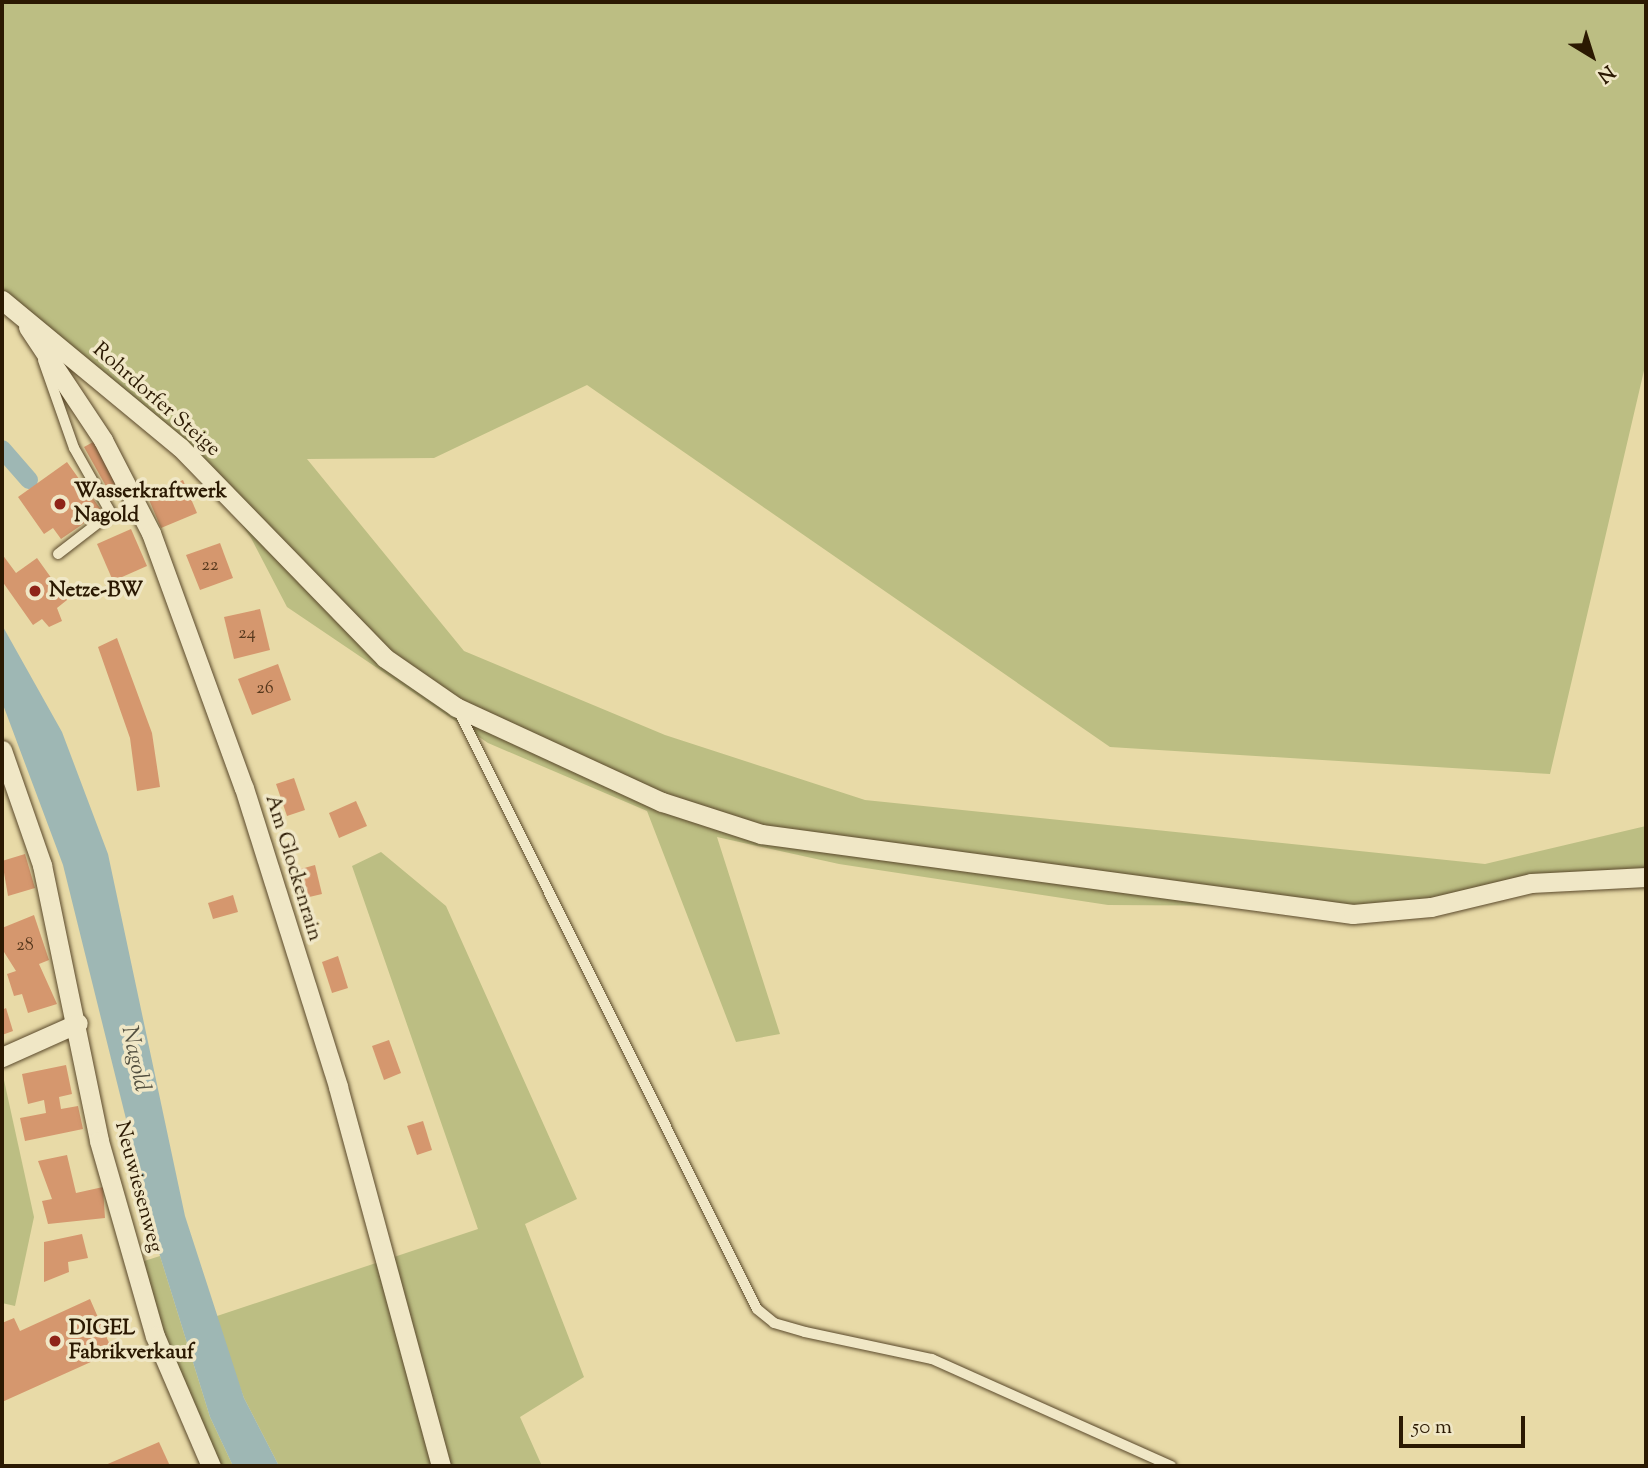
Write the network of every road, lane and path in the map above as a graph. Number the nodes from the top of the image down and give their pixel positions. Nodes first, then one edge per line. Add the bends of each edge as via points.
1 (2, 300) edge
2 (23, 317) junction
3 (40, 349) junction
4 (58, 555) dead end
5 (456, 707) junction
6 (2, 750) edge
7 (1646, 877) edge
8 (78, 1023) junction
9 (2, 1057) edge
10 (211, 1466) edge
11 (441, 1466) edge
12 (1171, 1466) edge

1 - 2 street, Rohrdorfer Steige
2 - 3 street, Am Glockenrain
2 - 5 street, Rohrdorfer Steige via 180,446 329,604 386,657
3 - 4 lane via 74,448 111,513
3 - 11 street, Am Glockenrain via 103,440 151,533 244,788 338,1087
5 - 7 street, Rohrdorfer Steige via 662,802 761,834 1207,899 1353,914 1431,907 1531,883
5 - 12 lane via 757,1308 795,1329 932,1359
6 - 8 street, Neuwiesenweg via 42,865
8 - 9 street
8 - 10 street, Neuwiesenweg via 99,1141 155,1336

